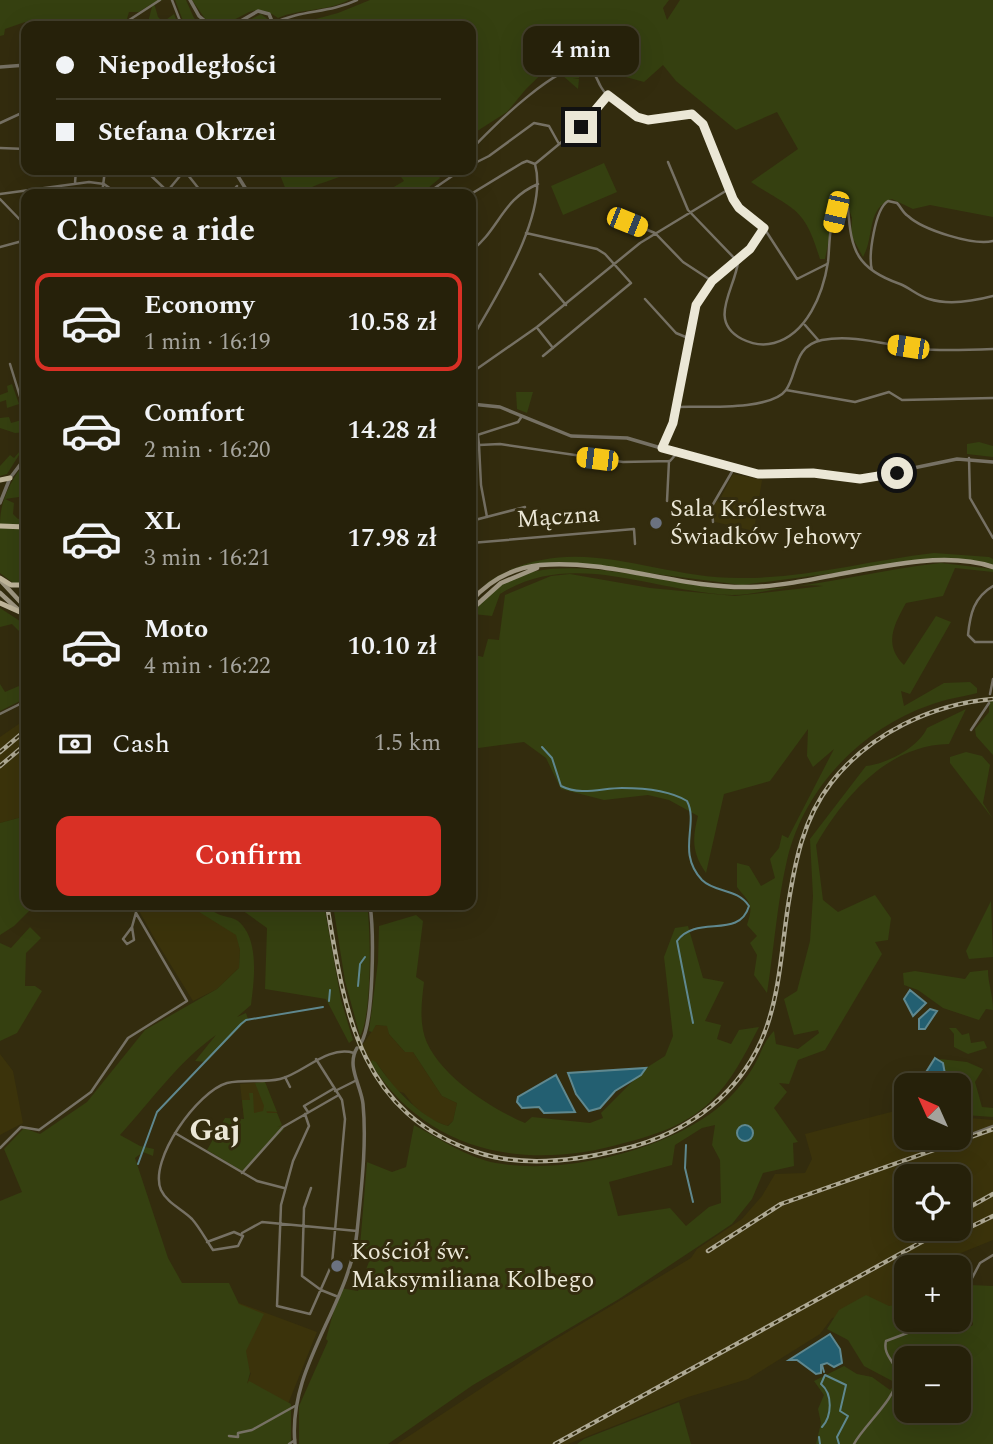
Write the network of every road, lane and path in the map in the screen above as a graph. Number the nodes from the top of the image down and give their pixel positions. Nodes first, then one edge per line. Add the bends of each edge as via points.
1 (160, 0) edge
2 (172, 0) edge
3 (190, 0) edge
4 (357, 0) edge
5 (128, 21) edge
6 (180, 21) edge
7 (205, 21) edge
8 (241, 21) edge
9 (272, 21) edge
10 (280, 21) edge
11 (21, 65) edge
12 (0, 67) edge
13 (608, 95) junction
14 (21, 113) edge
15 (0, 122) edge
16 (559, 144) junction
17 (476, 145) edge
18 (0, 148) edge
19 (21, 149) edge
20 (476, 162) edge
21 (668, 162) dead end
22 (535, 164) junction
23 (76, 175) edge
24 (105, 175) edge
25 (150, 175) edge
26 (181, 175) edge
27 (452, 175) edge
28 (75, 183) junction
29 (104, 184) junction
30 (538, 184) junction
31 (237, 186) dead end
32 (34, 189) edge
33 (103, 189) edge
34 (111, 189) edge
35 (163, 189) edge
36 (169, 189) edge
37 (234, 189) edge
38 (433, 189) edge
39 (729, 189) junction
40 (21, 191) edge
41 (476, 191) edge
42 (0, 194) edge
43 (0, 199) edge
44 (691, 212) junction
45 (620, 215) dead end
46 (21, 221) edge
47 (764, 228) junction
48 (526, 233) junction
49 (655, 233) junction
50 (21, 241) edge
51 (993, 241) edge
52 (476, 246) edge
53 (0, 247) edge
54 (737, 260) junction
55 (615, 264) junction
56 (827, 264) junction
57 (872, 271) junction
58 (540, 274) dead end
59 (712, 281) junction
60 (993, 296) edge
61 (645, 299) dead end
62 (566, 305) junction
63 (805, 325) junction
64 (537, 327) junction
65 (476, 330) edge
66 (688, 338) junction
67 (819, 341) junction
68 (553, 348) junction
69 (993, 349) edge
70 (543, 356) dead end
71 (9, 364) dead end
72 (476, 370) edge
73 (786, 390) junction
74 (993, 398) edge
75 (21, 401) edge
76 (476, 405) edge
77 (677, 407) junction
78 (522, 416) junction
79 (530, 419) junction
80 (518, 422) junction
81 (478, 436) joint
82 (480, 445) junction
83 (662, 448) junction
84 (677, 453) junction
85 (969, 458) junction
86 (669, 461) junction
87 (993, 462) edge
88 (21, 464) edge
89 (733, 470) junction
90 (10, 478) junction
91 (0, 480) edge
92 (667, 501) dead end
93 (0, 503) edge
94 (525, 507) dead end
95 (487, 517) junction
96 (476, 520) edge
97 (713, 522) dead end
98 (0, 526) edge
99 (21, 527) edge
100 (993, 538) edge
101 (635, 544) dead end
102 (476, 545) edge
103 (550, 565) junction
104 (993, 567) edge
105 (0, 579) edge
106 (21, 585) edge
107 (993, 586) edge
108 (0, 593) edge
109 (476, 597) edge
110 (0, 603) edge
111 (476, 606) edge
112 (21, 607) edge
113 (21, 609) edge
114 (21, 609) edge
115 (993, 642) edge
116 (993, 679) edge
117 (990, 694) dead end
118 (989, 703) dead end
119 (21, 704) edge
120 (0, 714) edge
121 (971, 730) dead end
122 (137, 910) edge
123 (370, 910) edge
124 (136, 913) junction
125 (132, 927) junction
126 (361, 1043) dead end
127 (356, 1051) joint
128 (316, 1059) junction
129 (285, 1077) junction
130 (357, 1080) junction
131 (290, 1087) dead end
132 (334, 1090) junction
133 (337, 1096) junction
134 (318, 1098) junction
135 (322, 1104) junction
136 (306, 1113) junction
137 (993, 1126) edge
138 (175, 1133) junction
139 (971, 1134) edge
140 (0, 1148) edge
141 (242, 1173) junction
142 (285, 1188) junction
143 (311, 1188) dead end
144 (281, 1223) junction
145 (304, 1225) junction
146 (336, 1229) junction
147 (357, 1231) junction
148 (242, 1233) junction
149 (207, 1242) junction
150 (993, 1255) edge
151 (971, 1280) edge
152 (321, 1290) junction
153 (336, 1296) junction
154 (910, 1332) edge
155 (295, 1406) junction
156 (229, 1436) dead end
157 (295, 1442) edge
158 (289, 1444) edge
159 (854, 1444) edge

1 - 5 street
2 - 6 street
3 - 7 street
4 - 10 street
8 - 9 street via 258,11 269,14
11 - 12 street
13 - 16 street via 581,127
13 - 17 street via 595,74 580,65 550,79
13 - 39 street via 648,120 687,114 697,117
14 - 15 street
16 - 20 street via 549,126 534,123
16 - 22 street
18 - 19 street
21 - 44 street
22 - 30 street
22 - 41 street via 522,163
23 - 28 street
24 - 29 street
25 - 35 street
26 - 36 street
27 - 38 street
28 - 29 street
28 - 32 street
29 - 33 street
29 - 34 street
30 - 48 street
30 - 52 street via 510,200
31 - 37 street
39 - 44 street
39 - 47 street via 739,208
40 - 42 street
43 - 46 street
44 - 49 street
44 - 54 street
45 - 49 street
47 - 54 street
47 - 56 street via 797,279
48 - 55 street via 590,246
48 - 65 street
49 - 55 street
49 - 59 street via 683,262
50 - 53 street
51 - 57 street via 975,243 924,226 888,201 879,214 869,258
54 - 59 street
54 - 63 street via 723,313 733,333 751,343 770,344
55 - 62 street
55 - 68 street via 631,283
56 - 57 street via 841,205 848,208 848,235
56 - 63 street
57 - 60 street via 932,300
58 - 62 street
59 - 66 street via 696,305
61 - 66 street via 676,333
62 - 64 street
63 - 67 street
64 - 68 street
64 - 72 street
66 - 77 street
67 - 69 street
67 - 73 street via 798,359
68 - 70 street
71 - 75 street
73 - 74 street via 855,402 889,392 902,400
73 - 77 street via 754,405
76 - 78 street
77 - 83 street
78 - 79 street
78 - 80 street
79 - 80 street
79 - 83 street via 571,436 612,436
80 - 81 street
81 - 82 street
82 - 86 street via 623,462
82 - 95 street
83 - 84 street
84 - 86 street
84 - 89 street
85 - 87 street
85 - 89 street via 860,479
85 - 100 street via 970,498
86 - 92 street
88 - 90 street
89 - 97 street via 712,506
90 - 91 main road
90 - 93 street
94 - 95 street
95 - 96 street
98 - 99 main road
101 - 102 street, Mączna via 634,529
103 - 104 main road via 737,587 929,561
103 - 109 main road via 514,570
103 - 111 main road via 501,583
105 - 106 main road
105 - 112 main road
107 - 115 street via 977,598 968,635 975,642
108 - 113 main road
110 - 114 main road
116 - 117 street
118 - 121 street
119 - 120 street
122 - 124 street
123 - 126 street via 369,1011
124 - 125 street
124 - 140 street via 187,1001 128,1038 91,1092 39,1130 21,1127
125 - 125 street via 134,940 127,944 122,939
127 - 128 street
127 - 130 street via 352,1060
128 - 129 street
128 - 132 street
129 - 131 street
129 - 138 street via 220,1086
130 - 132 street
130 - 147 street via 363,1116
132 - 133 street
132 - 134 street
133 - 135 street
133 - 146 street via 345,1108
134 - 135 street
134 - 136 street via 304,1106
135 - 136 street
136 - 141 street via 275,1134
136 - 142 street via 309,1126
137 - 139 street
138 - 141 street
138 - 149 street via 159,1184
141 - 142 street
142 - 144 street
143 - 145 street
144 - 145 street
144 - 148 street via 262,1222
144 - 152 street via 277,1306 310,1314
145 - 146 street
145 - 152 street via 302,1276
146 - 147 street
146 - 152 street via 332,1264
147 - 153 street
148 - 149 street
148 - 149 street via 238,1246 213,1250
150 - 151 street via 981,1263
152 - 153 street
153 - 155 street
154 - 159 street via 886,1341 897,1382
155 - 156 street via 238,1433 238,1437
155 - 157 street
157 - 158 street

